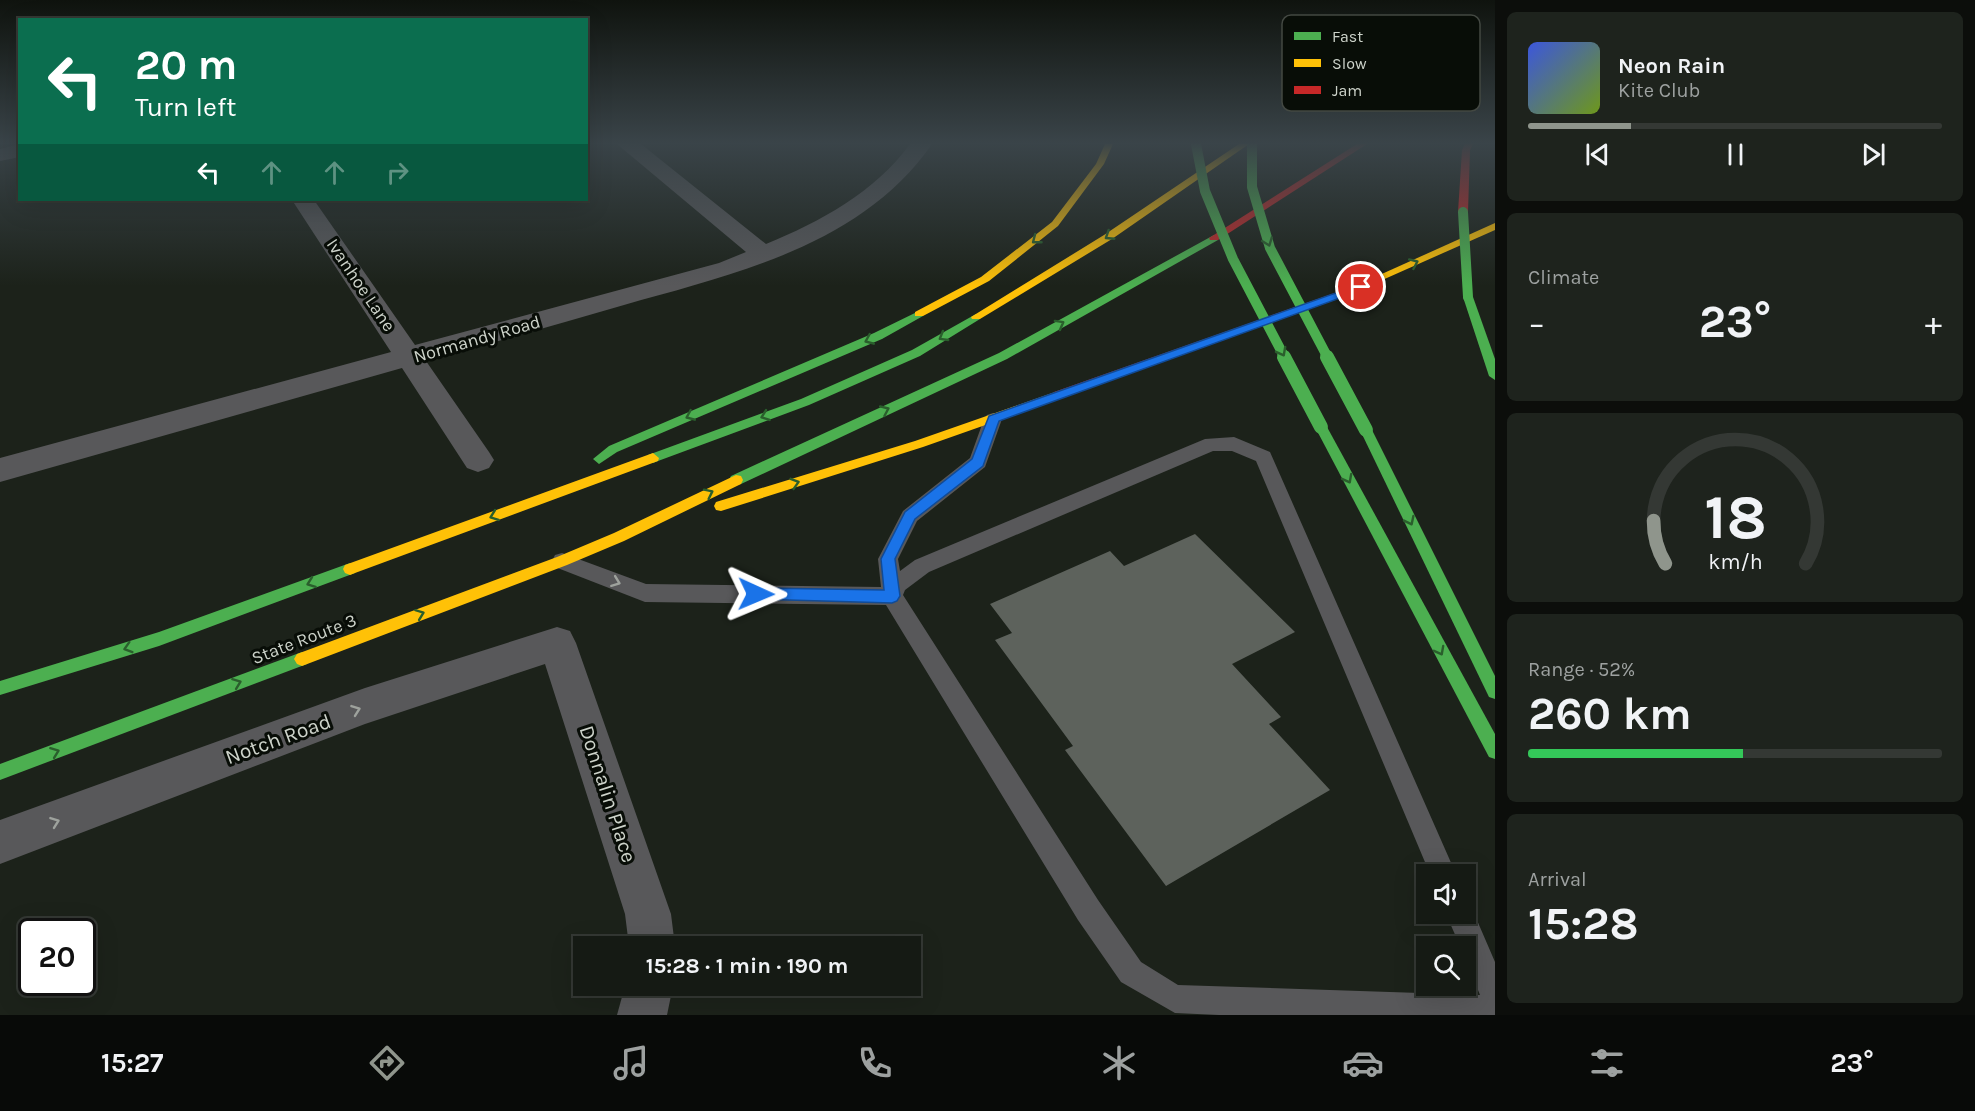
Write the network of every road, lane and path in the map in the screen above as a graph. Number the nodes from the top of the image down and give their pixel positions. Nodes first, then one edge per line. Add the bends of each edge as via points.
1 (686, 191) edge
2 (878, 191) edge
3 (1080, 191) edge
4 (1175, 191) edge
5 (1205, 191) edge
6 (1253, 191) edge
7 (1289, 191) edge
8 (1464, 191) edge
9 (304, 201) edge
10 (1495, 226) edge
11 (763, 254) junction
12 (410, 358) junction
13 (1495, 375) edge
14 (993, 419) junction
15 (478, 460) dead end
16 (0, 470) edge
17 (549, 495) junction
18 (619, 537) junction
19 (561, 561) junction
20 (892, 596) junction
21 (558, 643) joint
22 (0, 688) edge
23 (1495, 692) edge
24 (1495, 751) edge
25 (0, 772) edge
26 (0, 842) edge
27 (1439, 864) edge
28 (1464, 924) edge
29 (650, 936) edge
30 (1495, 995) edge
31 (647, 996) edge
32 (1495, 1010) edge
33 (642, 1015) edge

1 - 11 street
2 - 11 street, Normandy Road via 865,202
3 -> 17 highway via 1055,225 985,279 879,336 613,449
4 -> 17 highway via 1108,237 916,353 805,402
5 -> 24 highway, bridge via 1233,259
6 -> 23 highway, bridge via 1270,248 1366,430
18 -> 7 highway via 1003,356 1228,230
8 - 13 highway, bridge via 1468,297
9 - 12 street, Ivanhoe Lane
14 -> 10 highway via 1361,287
11 - 12 street, Normandy Road via 728,268
12 - 15 street, Ivanhoe Lane
12 - 16 street, Normandy Road
18 -> 14 highway
14 - 20 lane via 978,462 910,516 888,559
17 -> 22 highway via 159,639
18 - 19 highway, State Route 3
19 -> 20 lane via 645,593
25 -> 19 highway, State Route 3
20 - 27 lane via 898,584 922,566 1211,444 1233,444 1263,457
20 - 32 lane via 1088,910 1131,972 1176,999
26 -> 21 street, Notch Road via 366,706
21 - 29 street, Donnalin Place via 648,914
28 - 30 lane
31 - 33 street

